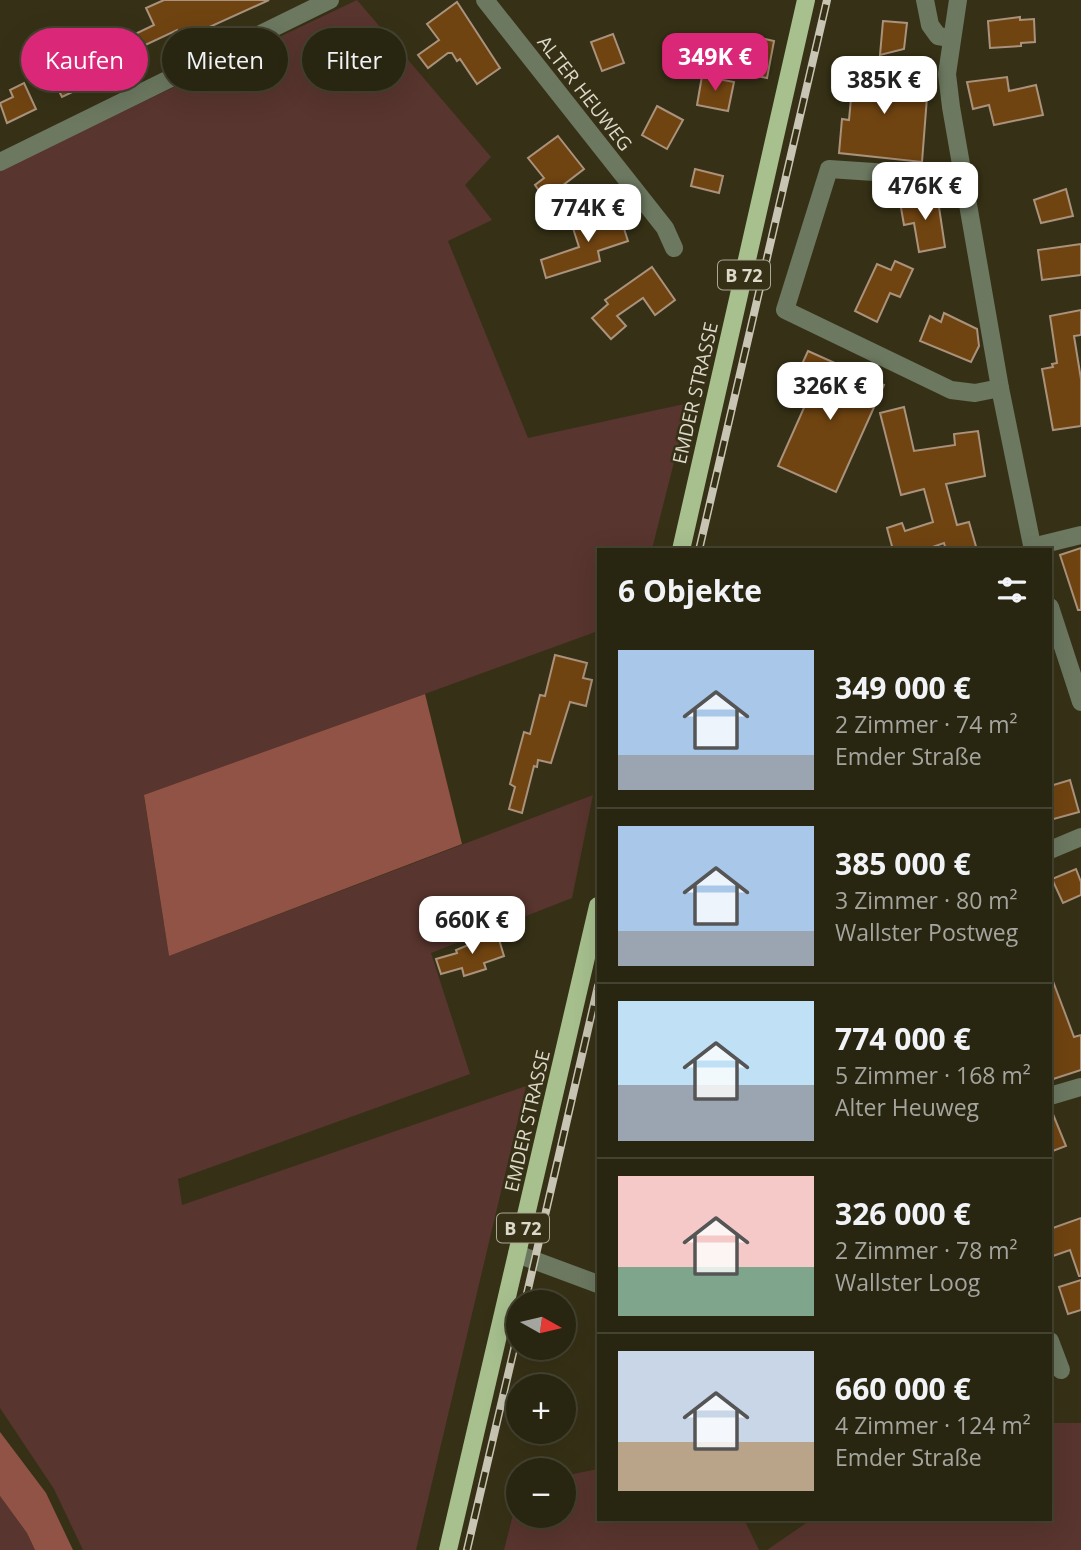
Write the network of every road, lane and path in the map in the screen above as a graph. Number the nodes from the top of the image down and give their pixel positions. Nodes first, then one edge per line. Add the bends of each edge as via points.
1 (330, 0) edge
2 (485, 0) edge
3 (806, 0) edge
4 (925, 0) edge
5 (958, 0) edge
6 (950, 38) junction
7 (0, 162) edge
8 (964, 178) junction
9 (674, 248) dead end
10 (1000, 388) junction
11 (1081, 535) edge
12 (681, 548) edge
13 (1032, 548) edge
14 (1052, 613) edge
15 (1081, 702) edge
16 (1081, 837) edge
17 (1052, 849) edge
18 (597, 910) edge
19 (1081, 1087) edge
20 (1052, 1095) edge
21 (517, 1254) junction
22 (597, 1284) edge
23 (1052, 1346) edge
24 (1061, 1370) dead end
25 (448, 1550) edge

1 - 7 street
2 - 9 street, ALTER HEUWEG via 665,228
3 - 12 main road, EMDER STRASSE / B 72
4 - 6 street via 930,25 938,36
5 - 6 street
6 - 8 street via 947,74
8 - 10 street
8 - 10 street via 829,169 785,310 951,390 975,393
10 - 13 street
11 - 13 street
14 - 15 street
16 - 17 street
18 - 21 main road, EMDER STRASSE / B 72
19 - 20 street
21 - 22 street
21 - 25 main road, EMDER STRASSE / B 72
23 - 24 street

